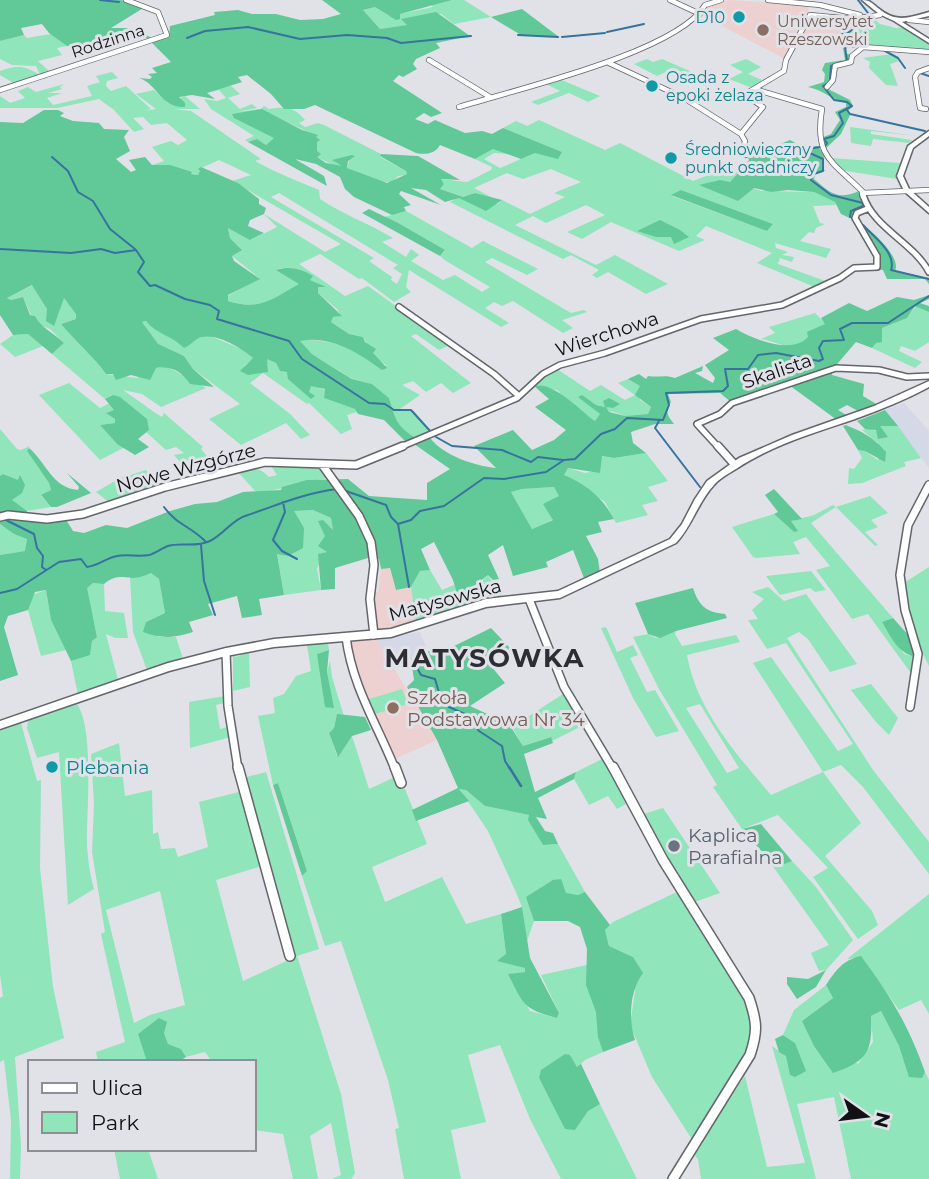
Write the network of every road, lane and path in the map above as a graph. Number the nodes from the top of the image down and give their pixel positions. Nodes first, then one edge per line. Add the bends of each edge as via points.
1 (126, 0) edge
2 (670, 0) edge
3 (721, 0) edge
4 (768, 0) edge
5 (797, 0) edge
6 (865, 0) edge
7 (788, 1) edge
8 (701, 13) junction
9 (929, 14) edge
10 (880, 15) junction
11 (868, 17) junction
12 (907, 22) junction
13 (929, 22) edge
14 (929, 41) edge
15 (929, 52) edge
16 (429, 60) dead end
17 (608, 62) junction
18 (929, 68) edge
19 (827, 87) dead end
20 (753, 89) junction
21 (0, 90) edge
22 (490, 97) junction
23 (459, 107) dead end
24 (926, 109) dead end
25 (929, 133) edge
26 (741, 134) junction
27 (746, 155) dead end
28 (906, 190) junction
29 (929, 190) edge
30 (863, 192) junction
31 (867, 209) junction
32 (929, 211) edge
33 (929, 272) edge
34 (399, 307) dead end
35 (929, 376) edge
36 (929, 384) edge
37 (519, 396) junction
38 (735, 465) junction
39 (323, 466) junction
40 (929, 485) edge
41 (0, 517) edge
42 (529, 599) junction
43 (373, 635) junction
44 (346, 637) junction
45 (226, 652) junction
46 (910, 707) dead end
47 (0, 725) edge
48 (401, 783) dead end
49 (290, 956) dead end
50 (673, 1179) edge

1 - 21 street, Rodzinna via 158,12 167,35
2 - 8 street
3 - 8 street via 705,5
4 - 7 street
5 - 7 street
6 - 10 street
7 - 11 street
8 - 17 street via 635,53
9 - 12 street
10 - 11 street
10 - 12 street
11 - 20 street via 810,15 784,71
12 - 13 street
12 - 14 street
15 - 19 street via 863,47 851,62 835,66
16 - 22 street
17 - 22 street
17 - 26 street via 684,98
18 - 24 street via 915,75 920,108
20 - 26 street via 747,95 763,108
20 - 30 street via 822,109 821,147
22 - 23 street
25 - 28 street via 914,143 906,158 900,177
26 - 27 street
28 - 29 street
28 - 30 street
28 - 32 street
30 - 31 street
31 - 33 street via 920,257
31 - 37 street, Wierchowa via 855,218 879,265 854,268 782,305 701,319 560,365
34 - 37 street
35 - 38 street, Skalista via 836,368 732,403 697,424
36 - 38 street, Matysowska
37 - 39 street, Wierchowa via 456,427 370,460
38 - 42 street, Matysowska via 707,487 673,541 574,589
39 - 41 street, Nowe Wzgórze via 265,462 73,516
39 - 43 street via 359,516 371,542
40 - 46 street via 908,525 900,575 918,654
42 - 43 street, Matysowska via 486,603 406,631
42 - 50 street via 564,687 663,860 734,971 757,1020 750,1055
43 - 44 street, Matysowska
44 - 45 street, Matysowska
44 - 48 street via 351,675
45 - 47 street, Matysowska via 168,667
45 - 49 street via 228,706 240,780

